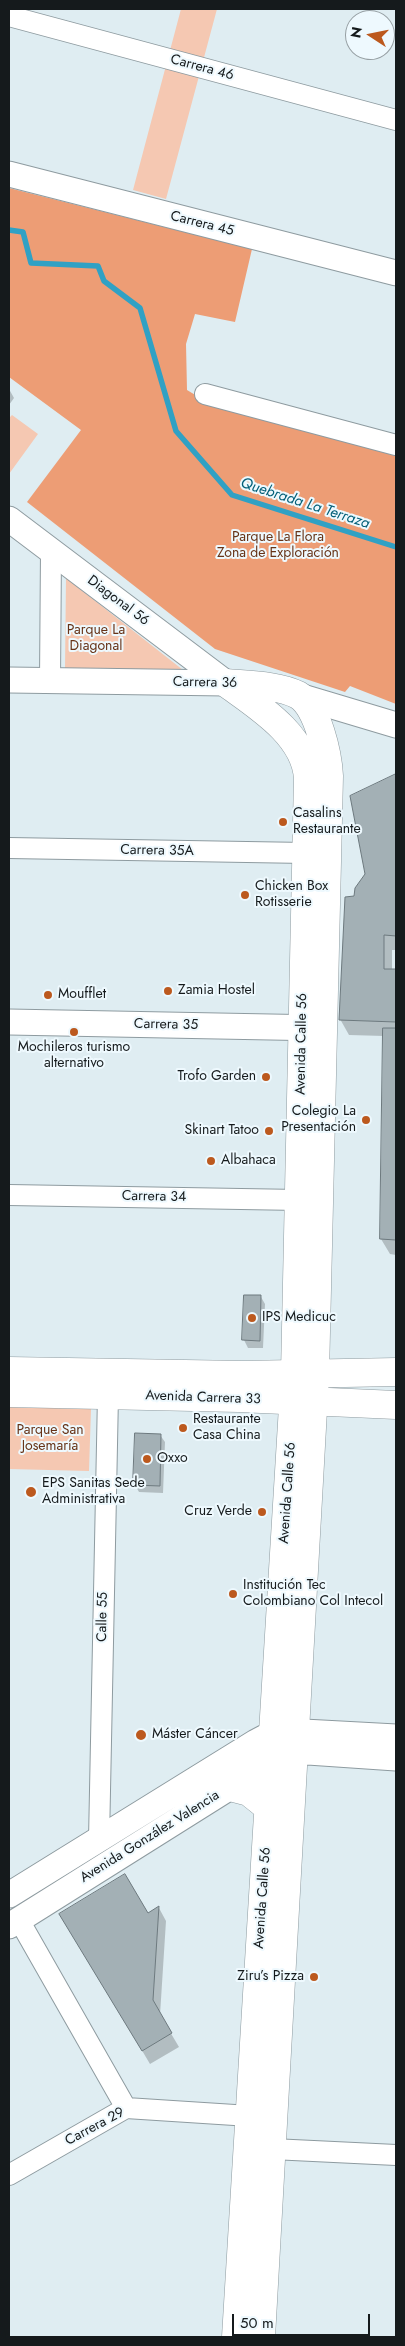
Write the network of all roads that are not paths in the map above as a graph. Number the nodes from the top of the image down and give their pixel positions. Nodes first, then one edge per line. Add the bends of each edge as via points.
1 (9, 16) edge
2 (396, 120) edge
3 (9, 174) edge
4 (396, 273) edge
5 (205, 394) dead end
6 (396, 444) edge
7 (9, 519) edge
8 (52, 551) junction
9 (9, 680) edge
10 (50, 680) junction
11 (226, 683) junction
12 (299, 696) junction
13 (396, 724) edge
14 (9, 848) edge
15 (306, 853) junction
16 (9, 1022) edge
17 (313, 1028) junction
18 (9, 1194) edge
19 (299, 1200) junction
20 (9, 1371) edge
21 (396, 1372) edge
22 (305, 1374) junction
23 (9, 1393) edge
24 (108, 1395) junction
25 (304, 1402) junction
26 (396, 1405) edge
27 (396, 1737) edge
28 (284, 1744) junction
29 (396, 1758) edge
30 (230, 1787) junction
31 (269, 1808) junction
32 (99, 1840) junction
33 (9, 1895) edge
34 (14, 1923) edge
35 (126, 2108) junction
36 (250, 2116) junction
37 (272, 2149) junction
38 (396, 2155) edge
39 (9, 2175) edge
40 (236, 2337) edge
41 (261, 2337) edge

1 - 2 street, Carrera 46
3 - 4 street, Carrera 45
5 - 6 street
7 - 8 street, Diagonal 56
8 - 10 street
8 - 11 street, Diagonal 56
9 - 10 street, Carrera 36
10 - 11 street, Carrera 36
11 - 12 main road, Carrera 36 via 263,687
11 - 15 main road, Avenida Calle 56 via 276,722 304,757 308,778
12 - 13 street, Carrera 36
12 - 17 main road, Avenida Calle 56 via 320,729 329,767
14 - 15 street, Carrera 35A
15 - 17 main road, Avenida Calle 56
16 - 17 street, Carrera 35
17 - 19 main road, Avenida Calle 56
17 - 22 main road, Avenida Calle 56
18 - 19 street, Carrera 34
19 - 22 main road, Avenida Calle 56
20 - 22 main road, Avenida Carrera 33
21 - 22 main road, Avenida Carrera 33
22 - 25 main road, Avenida Calle 56
23 - 24 main road, Avenida Carrera 33
24 - 25 main road, Avenida Carrera 33
24 - 32 street, Calle 55
25 - 26 main road, Avenida Carrera 33
25 - 28 main road, Avenida Calle 56
27 - 28 street
28 - 29 street
28 - 30 street, Avenida González Valencia
28 - 31 main road, Avenida Calle 56
28 - 32 street, Avenida González Valencia via 256,1742
28 - 37 main road, Avenida Calle 56
30 - 31 main road via 249,1792
30 - 34 street, Avenida González Valencia
31 - 36 main road, Avenida Calle 56
32 - 33 street, Avenida González Valencia
34 - 35 street
35 - 36 street, Carrera 29
35 - 39 street, Carrera 29
36 - 40 main road, Avenida Calle 56
37 - 38 street
37 - 41 main road, Avenida Calle 56

